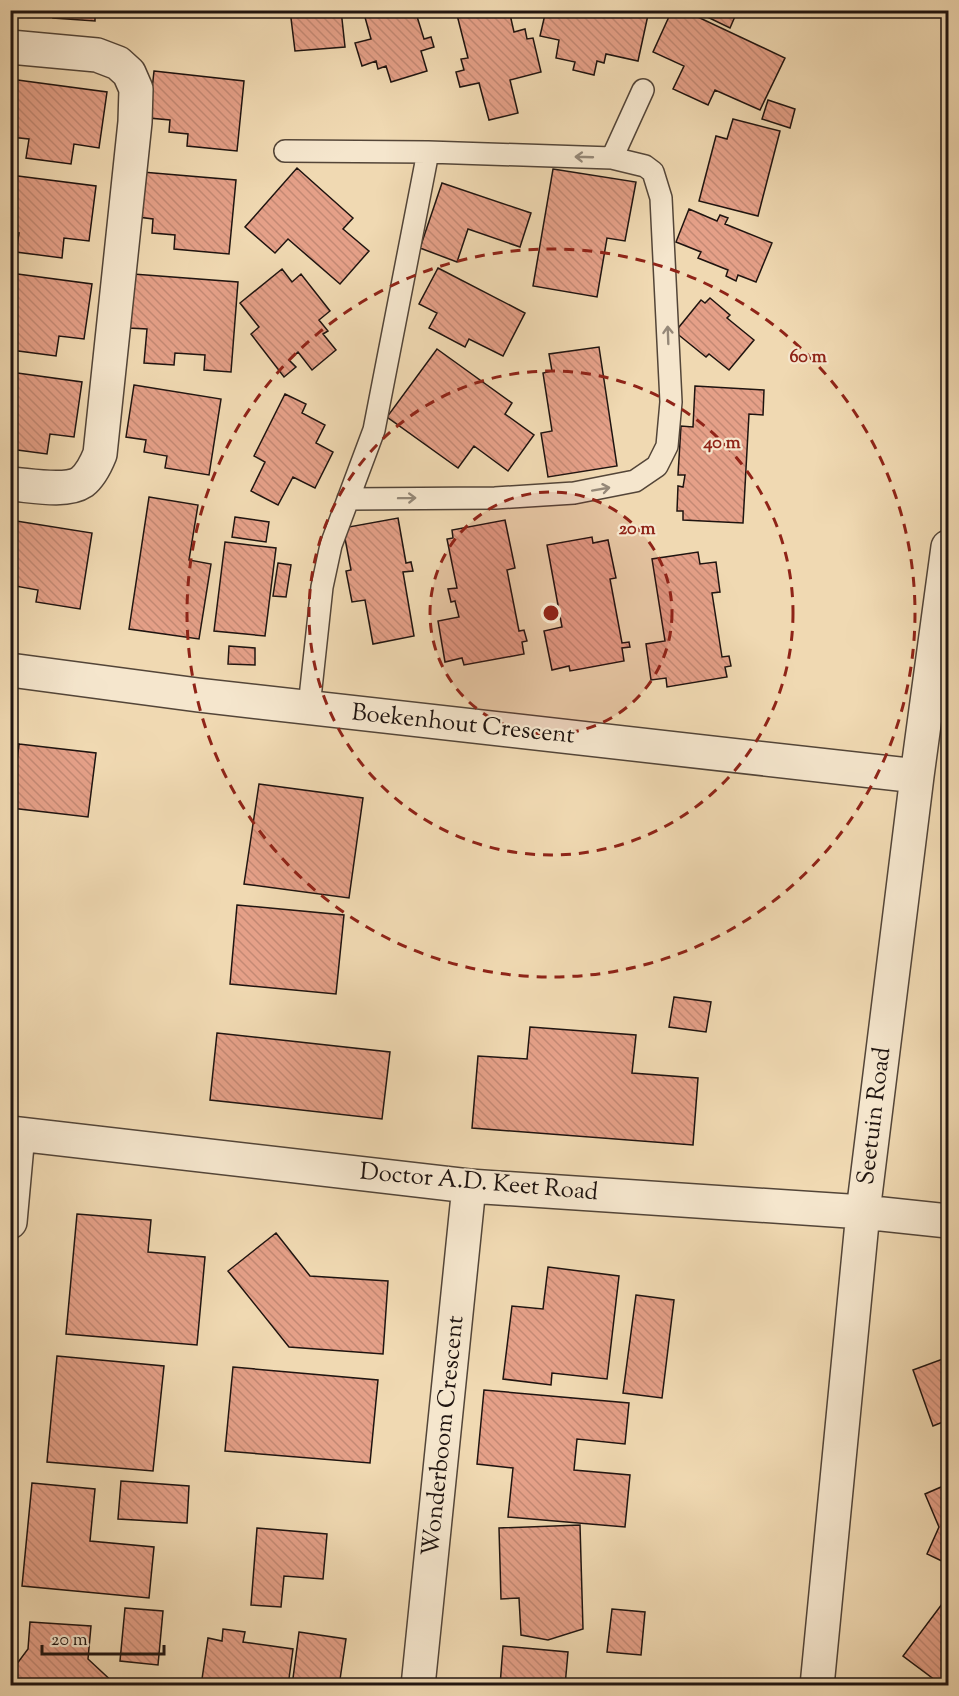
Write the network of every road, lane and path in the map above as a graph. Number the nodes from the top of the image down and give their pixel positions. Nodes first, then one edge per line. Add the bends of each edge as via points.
1 (10, 47) edge
2 (643, 90) dead end
3 (285, 151) dead end
4 (428, 152) junction
5 (612, 158) junction
6 (10, 484) edge
7 (348, 499) junction
8 (948, 548) edge
9 (10, 670) edge
10 (309, 707) junction
11 (917, 776) junction
12 (14, 1133) edge
13 (469, 1186) junction
14 (863, 1212) junction
15 (948, 1221) edge
16 (10, 1222) edge
17 (418, 1686) edge
18 (818, 1686) edge

1 - 6 street via 97,55 118,63 129,73 136,89 100,454 90,474 73,486
2 - 5 lane
3 - 4 lane
5 -> 4 lane
4 - 7 lane via 374,430
7 -> 5 lane via 574,493 635,481 657,466 667,446 671,402 661,198 653,172 645,166
7 - 10 lane via 331,545 322,587
8 - 11 street, Seetuin Road
9 - 10 street, Boekenhout Crescent
10 - 11 street, Boekenhout Crescent
11 - 14 street, Seetuin Road
12 - 13 street, Doctor A.D. Keet Road
12 - 16 street
13 - 14 street, Doctor A.D. Keet Road
13 - 17 street, Wonderboom Crescent
14 - 15 street, Doctor A.D. Keet Road
14 - 18 street, Seetuin Road

